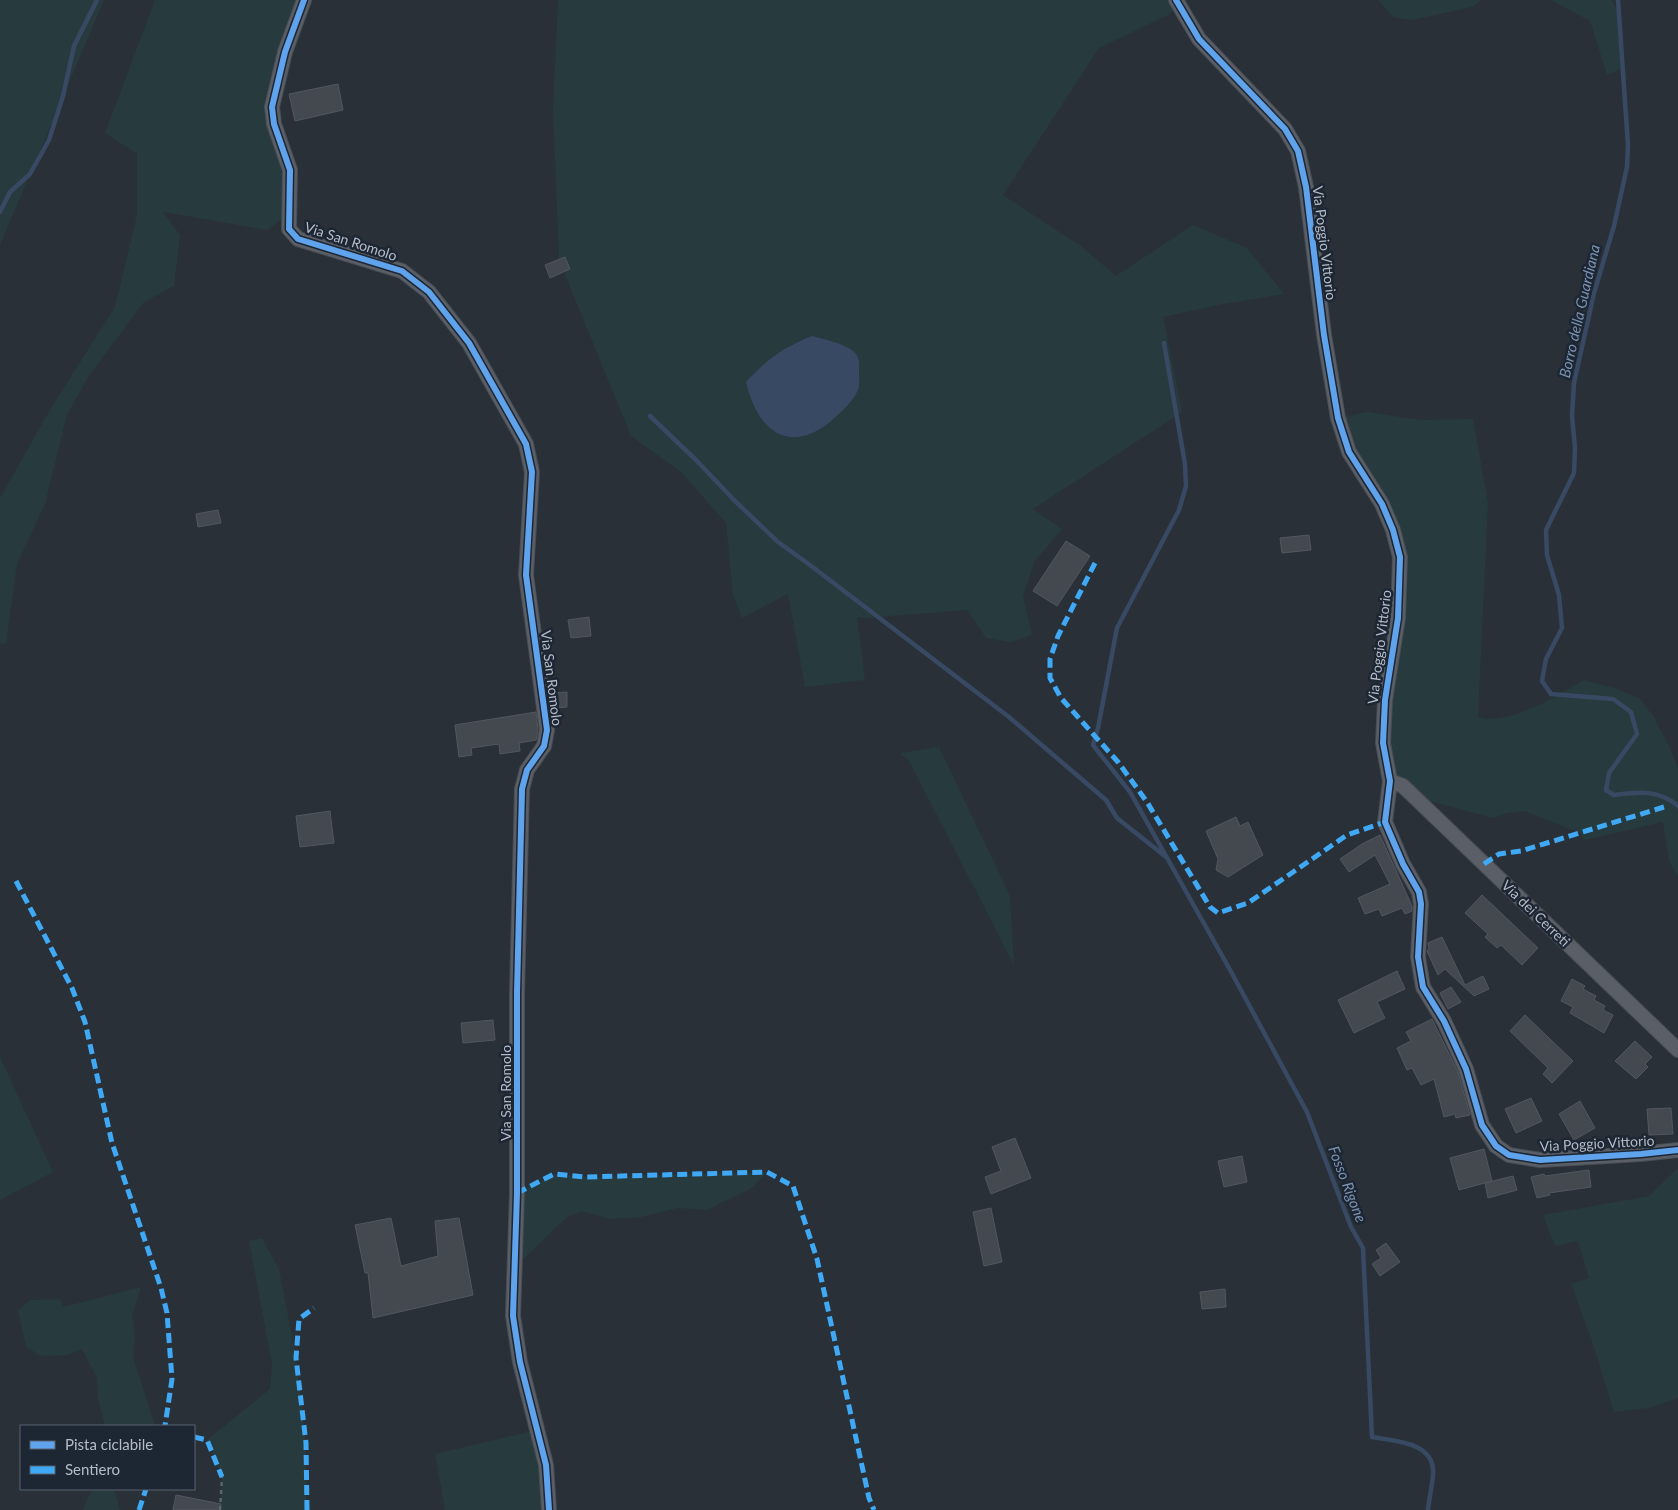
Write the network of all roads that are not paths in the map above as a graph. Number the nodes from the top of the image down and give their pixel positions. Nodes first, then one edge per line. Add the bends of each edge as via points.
1 (304, 0) edge
2 (1176, 0) edge
3 (1390, 781) junction
4 (1678, 1050) edge
5 (1678, 1150) edge
6 (549, 1510) edge

1 - 6 street, Via San Romolo via 285,52 272,107 274,124 290,170 289,229 298,239 402,271 429,292 469,343 526,444 532,472 526,575 547,730 544,746 527,770 522,789 513,1316 520,1362 546,1465
2 - 3 street, Via Poggio Vittorio via 1198,39 1285,129 1298,151 1306,187 1338,418 1349,452 1382,504 1400,557 1398,618 1385,700 1383,743
3 - 4 street, Via dei Cerreti via 1403,786
3 - 5 street, Via Poggio Vittorio via 1385,822 1421,904 1418,957 1423,987 1444,1021 1466,1069 1482,1125 1496,1146 1509,1155 1540,1160

